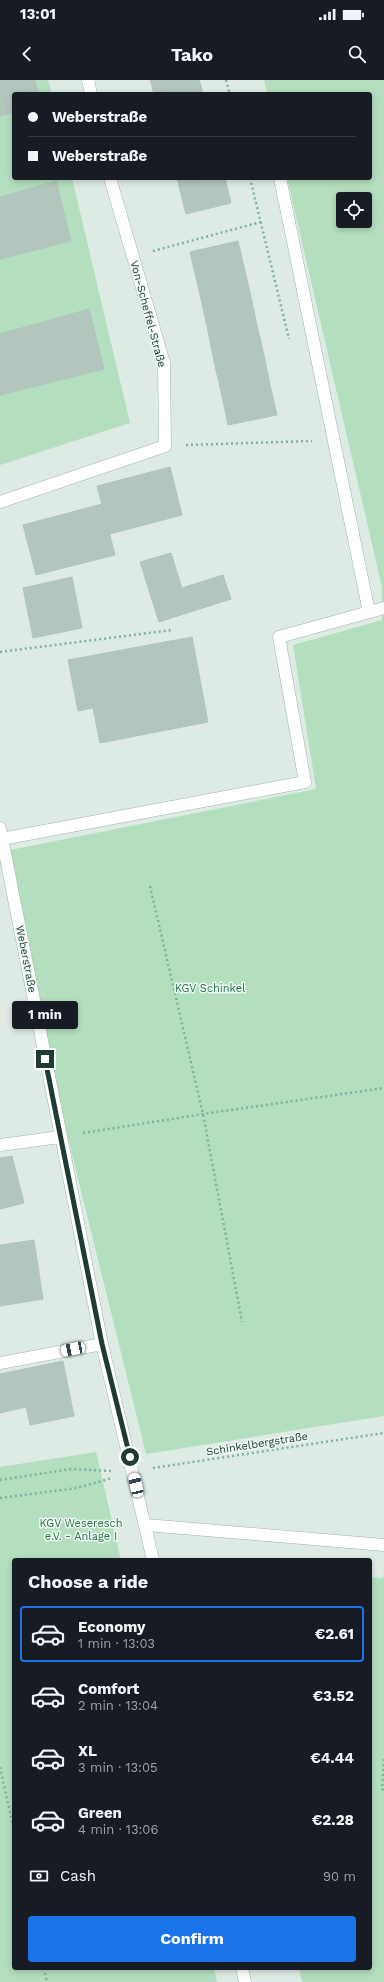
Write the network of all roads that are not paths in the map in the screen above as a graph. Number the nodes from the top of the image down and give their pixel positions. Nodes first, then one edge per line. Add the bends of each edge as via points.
1 (88, 80) edge
2 (91, 92) edge
3 (111, 180) edge
4 (280, 180) edge
5 (0, 502) edge
6 (384, 608) edge
7 (369, 612) junction
8 (1, 834) edge
9 (60, 1137) junction
10 (0, 1145) edge
11 (102, 1344) junction
12 (0, 1363) edge
13 (146, 1525) junction
14 (384, 1545) edge
15 (153, 1558) edge
16 (242, 1970) edge
17 (245, 1982) edge

1 - 2 street
3 - 5 street, Von-Scheffel-Straße via 164,363 165,446
4 - 7 street
6 - 7 street
7 - 8 street via 279,637 305,782
8 - 9 street, Weberstraße
9 - 10 street
9 - 11 street, Weberstraße
11 - 12 street
11 - 13 street, Weberstraße
13 - 14 street
13 - 15 street, Weberstraße
16 - 17 street

